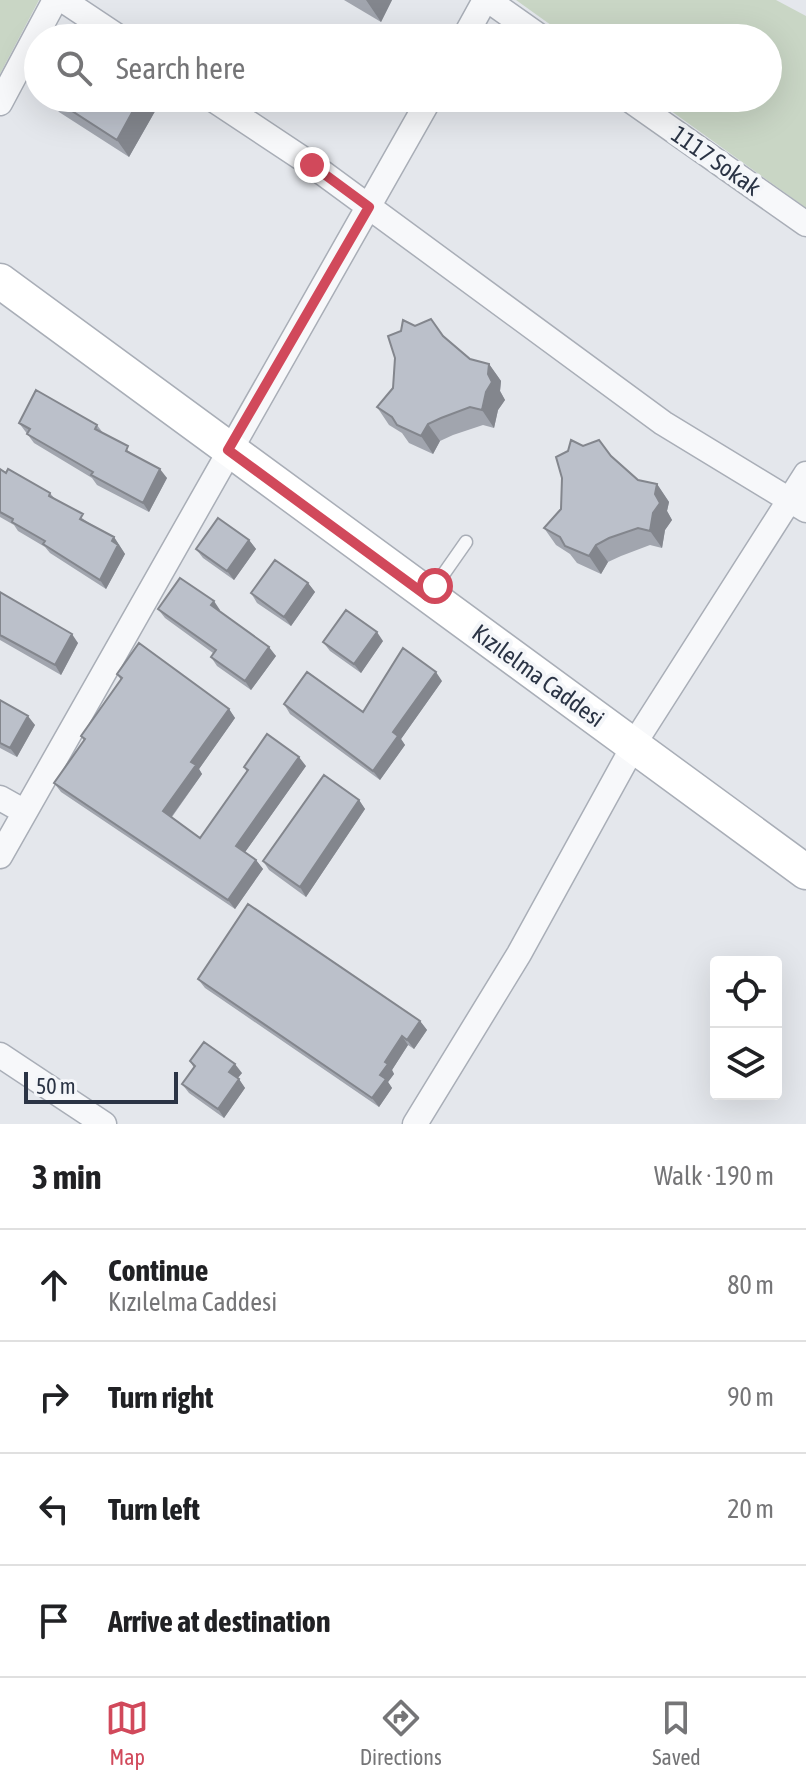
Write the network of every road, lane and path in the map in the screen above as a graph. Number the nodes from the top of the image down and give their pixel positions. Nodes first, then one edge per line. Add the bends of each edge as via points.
1 (55, 0) edge
2 (63, 0) edge
3 (486, 0) edge
4 (42, 24) edge
5 (99, 24) edge
6 (472, 24) edge
7 (521, 24) edge
8 (24, 58) edge
9 (0, 103) edge
10 (231, 112) edge
11 (422, 112) edge
12 (647, 112) edge
13 (369, 207) junction
14 (806, 224) edge
15 (0, 281) edge
16 (228, 450) junction
17 (806, 474) edge
18 (798, 506) edge
19 (466, 542) dead end
20 (427, 596) junction
21 (634, 746) junction
22 (0, 798) edge
23 (25, 812) junction
24 (0, 856) edge
25 (806, 872) edge
26 (0, 1055) edge
27 (104, 1124) edge
28 (415, 1124) edge

1 - 4 street
2 - 5 street
3 - 6 street
3 - 7 street
8 - 9 street
10 - 13 street
11 - 13 street
12 - 14 street, 1117 Sokak
13 - 16 street
13 - 18 street via 663,423
15 - 16 street, Kızılelma Caddesi
16 - 20 street, Kızılelma Caddesi
16 - 23 street
17 - 18 street
18 - 21 street
19 - 20 lane
20 - 21 street, Kızılelma Caddesi
21 - 25 street, Kızılelma Caddesi
21 - 28 street via 519,954
22 - 23 street
23 - 24 street
26 - 27 street

